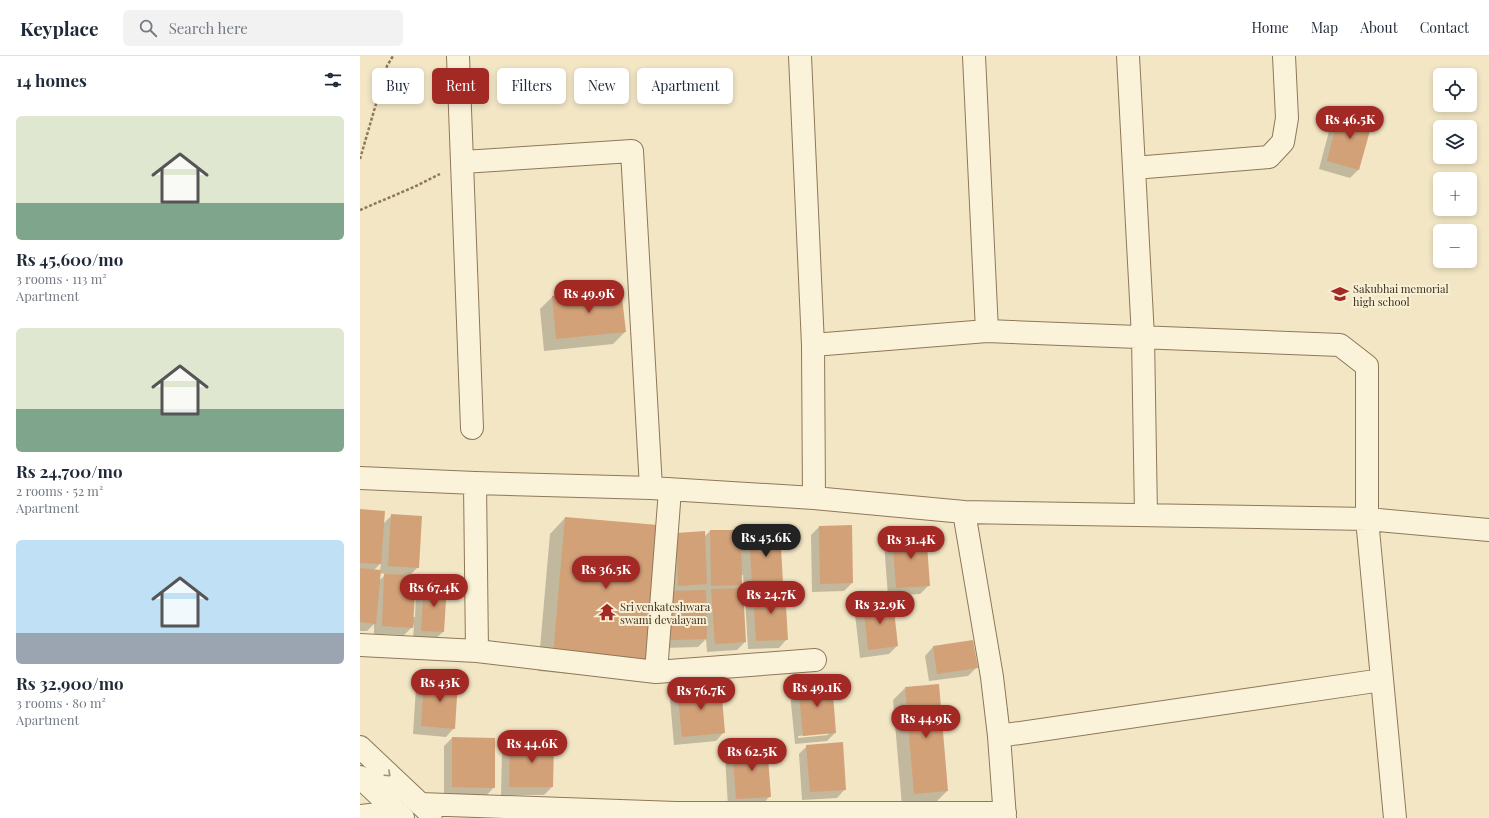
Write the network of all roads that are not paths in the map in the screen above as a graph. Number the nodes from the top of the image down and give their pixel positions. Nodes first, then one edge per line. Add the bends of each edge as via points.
1 (458, 56) edge
2 (800, 56) edge
3 (974, 56) edge
4 (1128, 56) edge
5 (1284, 56) edge
6 (463, 162) junction
7 (1134, 168) junction
8 (988, 331) junction
9 (1143, 337) junction
10 (813, 345) junction
11 (472, 428) dead end
12 (360, 478) edge
13 (475, 483) junction
14 (660, 489) junction
15 (814, 498) junction
16 (964, 512) junction
17 (1146, 515) junction
18 (1367, 519) junction
19 (1489, 530) edge
20 (360, 645) edge
21 (477, 651) junction
22 (815, 660) dead end
23 (656, 672) junction
24 (1382, 680) junction
25 (999, 736) junction
26 (360, 747) edge
27 (360, 777) edge
28 (427, 811) edge
29 (400, 815) edge
30 (360, 816) edge
31 (1005, 816) edge
32 (1395, 818) edge

1 - 6 street
2 - 10 street
3 - 8 street
4 - 7 street
5 - 7 street via 1287,118 1283,142 1269,157
6 - 11 street
6 - 14 street via 632,151
7 - 9 street
8 - 9 street
8 - 10 street
9 - 17 street
9 - 18 street via 1340,344 1367,366
10 - 15 street
12 - 13 street
13 - 14 street
13 - 21 street
14 - 15 street
14 - 23 street
15 - 16 street
16 - 17 street
16 - 25 street via 992,677
17 - 18 street
18 - 19 street
18 - 24 street
20 - 21 street
21 - 23 street
22 - 23 street
24 - 25 street
24 - 32 street
25 - 31 street
26 -> 28 street
27 - 29 street
28 - 31 street
29 - 30 street

